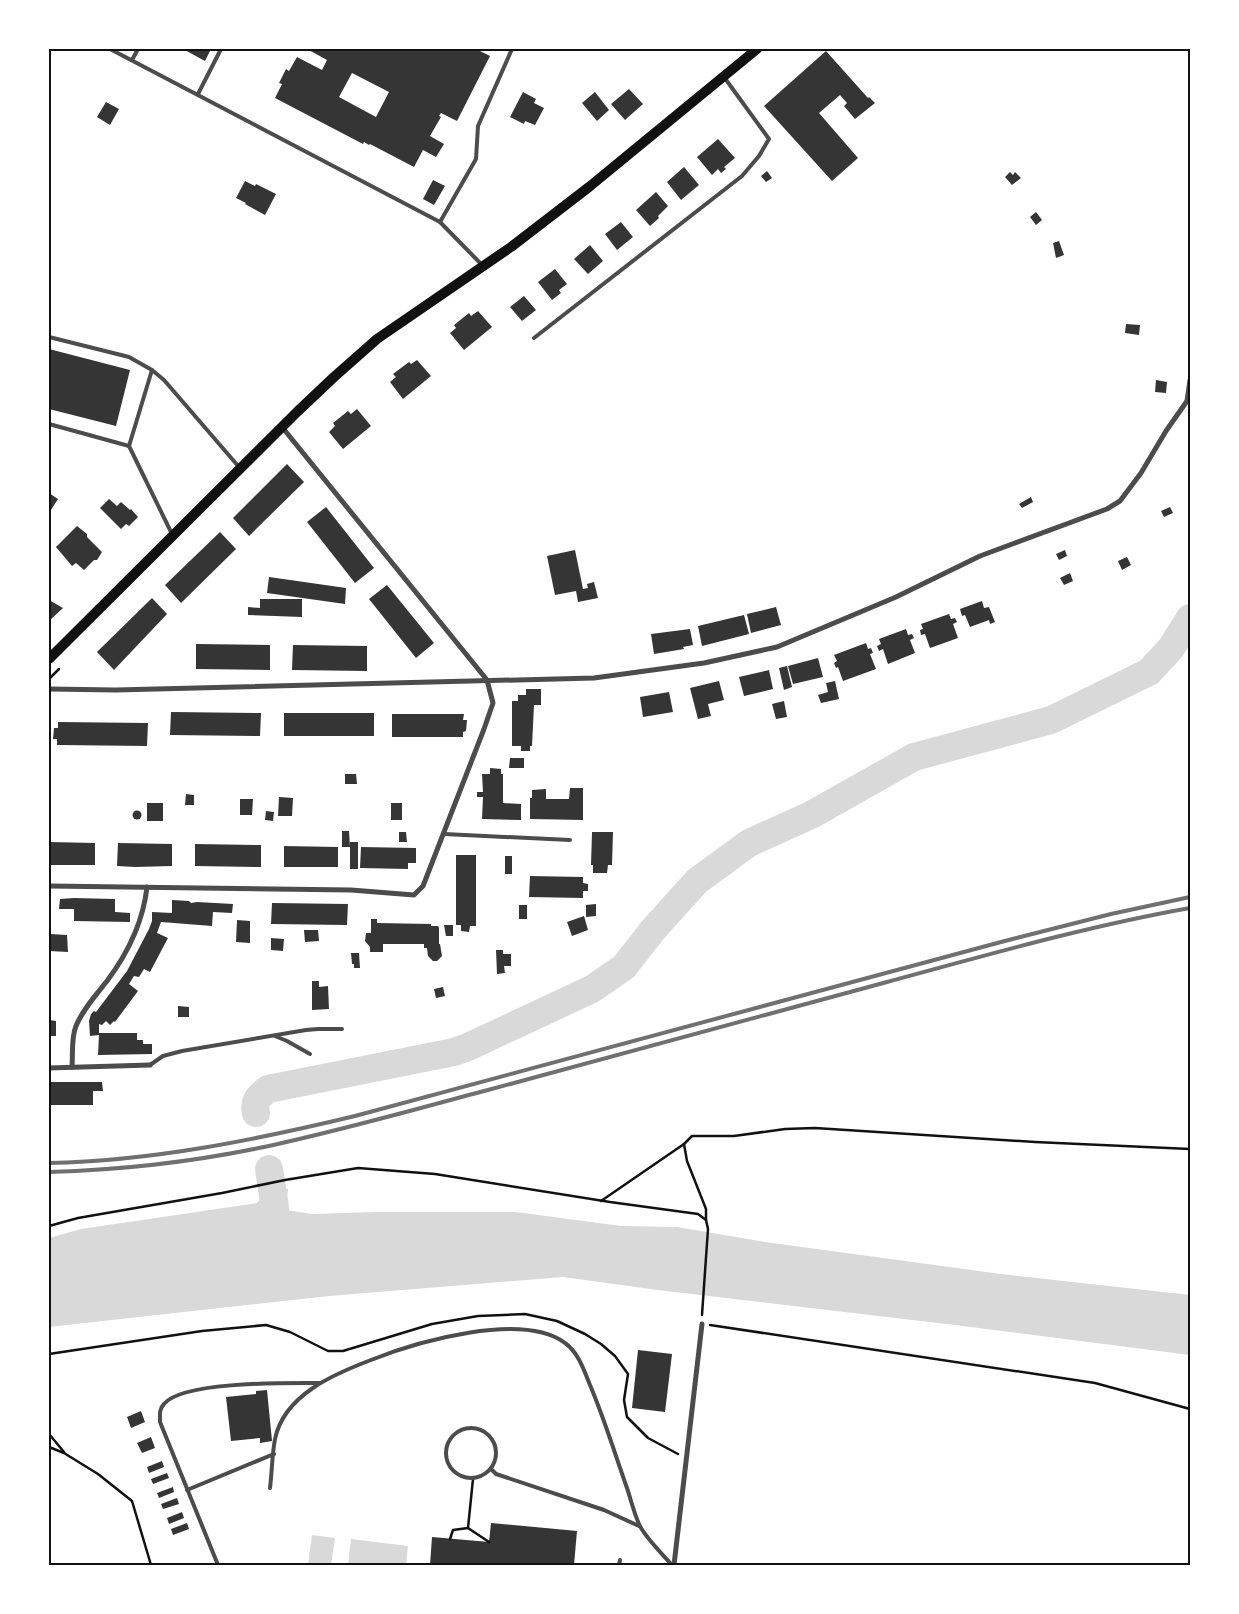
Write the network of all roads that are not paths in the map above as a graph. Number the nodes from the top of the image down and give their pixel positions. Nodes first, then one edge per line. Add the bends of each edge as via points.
1 (110, 49) edge
2 (138, 49) edge
3 (221, 49) edge
4 (512, 49) edge
5 (757, 49) edge
6 (132, 60) junction
7 (724, 77) junction
8 (198, 94) junction
9 (440, 222) junction
10 (483, 266) junction
11 (49, 337) edge
12 (534, 338) dead end
13 (152, 370) junction
14 (1190, 380) edge
15 (49, 424) edge
16 (282, 427) junction
17 (129, 446) junction
18 (240, 469) junction
19 (173, 536) junction
20 (49, 659) edge
21 (487, 680) junction
22 (49, 690) edge
23 (444, 834) junction
24 (570, 840) dead end
25 (49, 886) edge
26 (147, 887) junction
27 (342, 1030) dead end
28 (273, 1036) junction
29 (310, 1054) dead end
30 (150, 1065) joint
31 (49, 1068) edge
32 (72, 1068) junction
33 (705, 1325) road end
34 (322, 1383) junction
35 (274, 1454) junction
36 (491, 1468) junction
37 (270, 1488) dead end
38 (187, 1490) junction
39 (640, 1526) junction
40 (218, 1565) edge
41 (673, 1565) edge

1 - 6 lane
2 - 6 lane
3 - 8 lane
4 - 9 lane via 478,126 476,159
5 - 7 main road
6 - 8 lane
7 - 10 main road via 589,187
7 - 12 lane via 768,140 759,156 742,176
8 - 9 lane
9 - 10 lane
10 - 16 main road via 377,339
11 - 13 lane via 128,357
13 - 17 lane
13 - 18 lane
14 - 21 street via 1186,401 1141,473 1120,501 1107,508 980,556 896,597 776,647 704,663 594,678
15 - 17 lane
16 - 18 main road
16 - 21 street
17 - 19 lane
18 - 19 main road
19 - 20 main road
21 - 22 street
21 - 23 street via 492,703
23 - 24 lane
23 - 26 street via 423,886 414,895 351,890
25 - 26 street
26 - 32 street via 134,938 76,1026
27 - 28 lane via 318,1029
28 - 29 lane
28 - 30 lane via 182,1051 163,1056
30 - 32 street
31 - 32 street
33 - 41 street
34 - 35 lane via 295,1402 281,1422
34 - 38 lane via 252,1383 202,1389 173,1397 164,1403 160,1422
34 - 39 lane via 398,1350 449,1336 491,1330 545,1333 566,1343 579,1359
35 - 37 lane
35 - 38 lane
36 - 36 lane via 496,1448 489,1436 476,1428 455,1433 446,1446 446,1461 454,1472 473,1479
36 - 39 lane via 496,1474 604,1510
38 - 40 lane
39 - 41 lane

